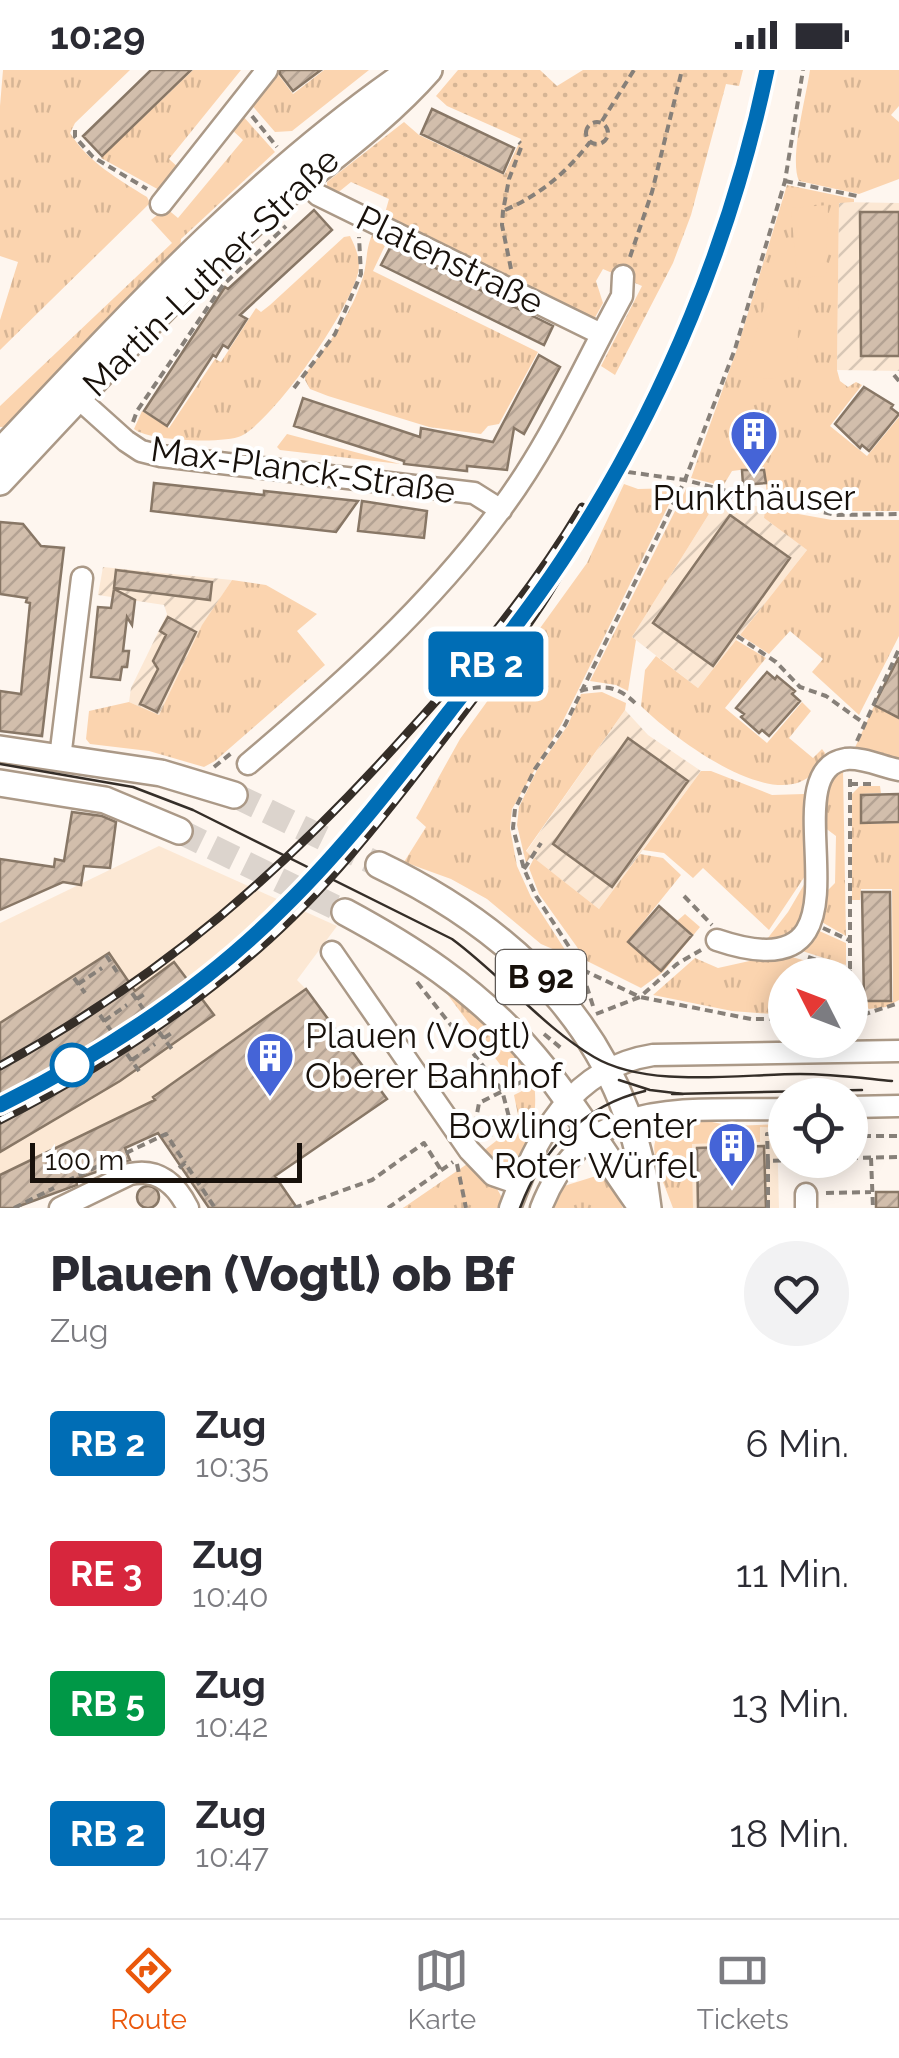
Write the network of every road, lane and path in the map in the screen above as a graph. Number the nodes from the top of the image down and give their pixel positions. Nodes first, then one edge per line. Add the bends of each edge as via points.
1 (267, 70) edge
2 (411, 70) edge
3 (429, 70) edge
4 (634, 70) edge
5 (682, 70) edge
6 (803, 70) edge
7 (242, 105) junction
8 (602, 122) junction
9 (76, 130) dead end
10 (518, 142) dead end
11 (590, 142) junction
12 (296, 172) junction
13 (785, 180) junction
14 (857, 196) dead end
15 (161, 204) joint
16 (503, 210) junction
17 (359, 215) junction
18 (291, 221) dead end
19 (623, 276) joint
20 (508, 288) junction
21 (601, 334) junction
22 (894, 375) dead end
23 (899, 381) edge
24 (294, 388) dead end
25 (71, 392) junction
26 (126, 441) junction
27 (0, 452) edge
28 (628, 472) dead end
29 (686, 480) junction
30 (0, 482) edge
31 (734, 493) junction
32 (726, 502) dead end
33 (500, 510) junction
34 (899, 514) edge
35 (82, 578) dead end
36 (737, 636) dead end
37 (899, 649) edge
38 (580, 691) junction
39 (638, 706) dead end
40 (865, 724) junction
41 (0, 750) edge
42 (242, 756) joint
43 (60, 758) junction
44 (849, 759) junction
45 (899, 770) edge
46 (210, 771) dead end
47 (0, 783) edge
48 (234, 796) tunnel mouth
49 (179, 831) tunnel mouth
50 (541, 844) dead end
51 (379, 865) tunnel mouth
52 (524, 869) junction
53 (684, 896) dead end
54 (345, 912) tunnel mouth
55 (812, 922) junction
56 (717, 940) junction
57 (851, 941) junction
58 (780, 949) junction
59 (543, 951) dead end
60 (332, 952) dead end
61 (106, 956) dead end
62 (118, 956) dead end
63 (808, 958) edge
64 (851, 958) edge
65 (110, 962) junction
66 (102, 968) dead end
67 (581, 969) junction
68 (118, 972) dead end
69 (74, 978) dead end
70 (417, 983) dead end
71 (78, 984) junction
72 (132, 992) dead end
73 (146, 992) dead end
74 (85, 993) dead end
75 (640, 998) junction
76 (136, 999) junction
77 (899, 1003) edge
78 (128, 1005) dead end
79 (868, 1012) edge
80 (146, 1013) dead end
81 (100, 1015) dead end
82 (589, 1020) junction
83 (768, 1020) edge
84 (104, 1021) junction
85 (541, 1030) dead end
86 (172, 1032) dead end
87 (114, 1035) dead end
88 (155, 1044) dead end
89 (562, 1048) junction
90 (868, 1051) edge
91 (899, 1051) edge
92 (174, 1052) dead end
93 (768, 1053) edge
94 (128, 1054) dead end
95 (132, 1060) junction
96 (542, 1066) junction
97 (607, 1068) junction
98 (141, 1074) dead end
99 (502, 1090) junction
100 (567, 1100) junction
101 (899, 1106) edge
102 (868, 1107) edge
103 (768, 1109) edge
104 (629, 1118) junction
105 (510, 1121) junction
106 (522, 1125) dead end
107 (768, 1134) edge
108 (593, 1136) junction
109 (868, 1136) edge
110 (899, 1136) edge
111 (469, 1150) junction
112 (899, 1157) edge
113 (870, 1158) joint
114 (441, 1170) junction
115 (768, 1170) edge
116 (768, 1178) edge
117 (519, 1184) junction
118 (871, 1192) junction
119 (806, 1201) edge
120 (60, 1208) edge
121 (188, 1208) edge
122 (294, 1208) edge
123 (388, 1208) edge
124 (466, 1208) edge
125 (510, 1208) edge
126 (540, 1208) edge
127 (645, 1208) edge
128 (768, 1208) edge
129 (873, 1208) edge

1 - 7 street
2 - 12 main road, Martin-Luther-Straße
3 - 12 main road, Martin-Luther-Straße via 391,109
4 - 8 path
5 - 19 path
6 - 13 path
7 - 12 path
7 - 15 street
8 - 11 path via 586,128
8 - 11 path via 608,136 600,144
9 - 15 path via 93,156 142,184
10 - 16 path
11 - 16 path via 548,186
12 - 17 street, Platenstraße via 318,195
12 - 25 main road, Martin-Luther-Straße via 202,243
13 - 14 path
13 - 29 path via 735,348
16 - 20 path
17 - 20 street, Platenstraße
17 - 24 path via 361,274 335,334
18 - 26 path via 223,285 137,411
19 - 21 street via 622,296
20 - 21 street, Platenstraße
21 - 33 street
22 - 23 path
25 - 26 street, Max-Planck-Straße
25 - 27 main road, Martin-Luther-Straße
25 - 30 main road, Martin-Luther-Straße
26 - 33 street, Max-Planck-Straße via 161,456 474,493
28 - 29 path
29 - 31 path
29 - 38 path
31 - 32 path
31 - 34 path via 836,515
33 - 42 street via 405,625
35 - 43 street
36 - 40 path via 800,687 826,696
37 - 40 path
38 - 39 path via 610,686
38 - 52 path via 515,809
40 - 44 path
41 - 43 main road
42 - 46 path
43 - 48 main road via 162,773
44 - 45 street
44 - 55 street via 832,765 819,784
44 - 57 path
47 - 49 main road via 105,800
50 - 52 path
51 - 82 main road, B 92 via 502,939
52 - 67 path
53 - 56 path via 711,922
54 - 96 main road, B 92 via 447,973
55 - 57 path
55 - 58 street via 798,942
56 - 58 street
56 - 75 path
57 - 64 path
58 - 63 path
59 - 67 path
60 - 111 street
61 - 65 path
62 - 65 path
65 - 68 path
66 - 71 path
67 - 75 path
67 - 82 path
69 - 71 path
70 - 99 path
71 - 74 path
72 - 76 path
73 - 76 path
75 - 82 path
75 - 83 path
76 - 80 path
77 - 79 path
78 - 84 path
81 - 84 path
82 - 89 path
82 - 97 main road, B 92
84 - 87 path
85 - 89 path
86 - 92 path via 162,1035
88 - 95 path
89 - 96 path
90 - 91 street
93 - 97 street via 652,1055
94 - 95 path
95 - 98 path
96 - 99 path
96 - 100 main road, B 92
97 - 100 street
97 - 104 main road, B 92
99 - 105 path
99 - 111 path via 479,1103
100 - 108 main road, B 92
100 - 117 street
101 - 102 street
103 - 104 street
104 - 108 street
104 - 127 main road, B 92 via 642,1161
105 - 106 path
105 - 111 path
107 - 115 path
108 - 126 street via 560,1171
108 - 127 main road, B 92
109 - 110 path
111 - 117 street via 493,1175
112 - 113 path
113 - 118 path
114 - 122 path via 424,1143 372,1180
114 - 123 path
114 - 124 path via 456,1160
116 - 128 path
117 - 125 street
118 - 119 path
118 - 129 path
120 - 121 street via 142,1171 166,1179

